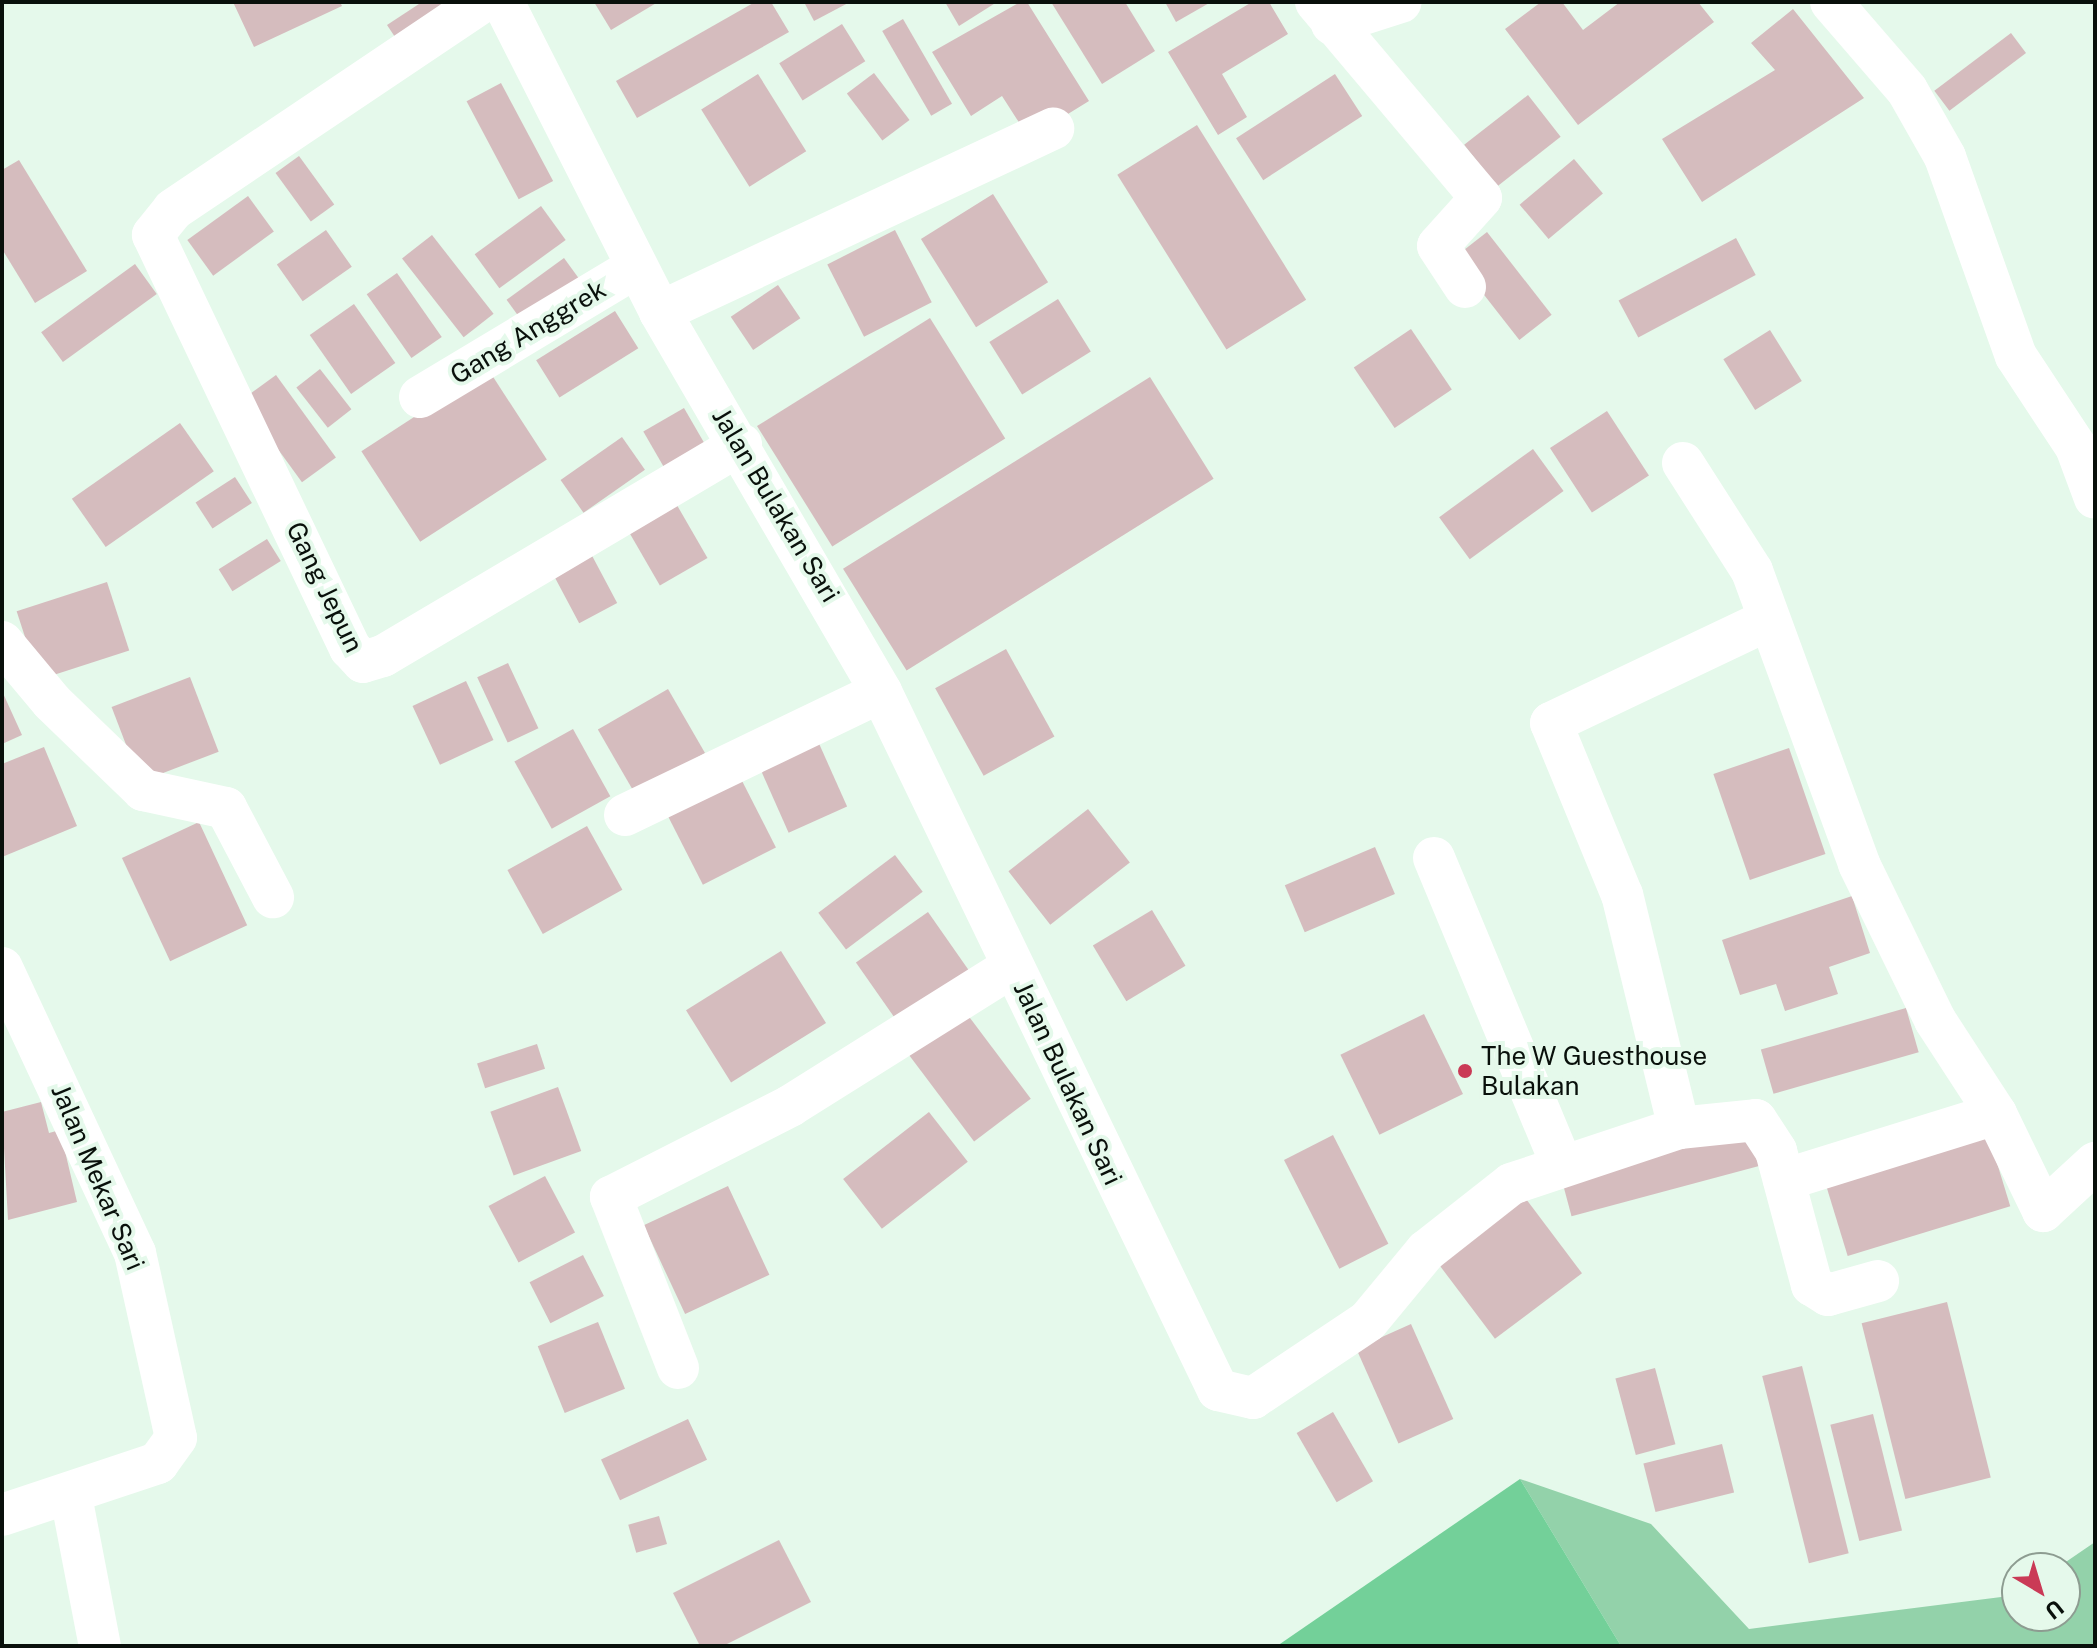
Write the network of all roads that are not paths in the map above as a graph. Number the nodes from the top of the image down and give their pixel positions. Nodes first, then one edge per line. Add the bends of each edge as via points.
1 (482, 2) edge
2 (503, 2) edge
3 (1401, 2) edge
4 (1831, 2) edge
5 (1324, 13) edge
6 (1053, 129) dead end
7 (636, 267) junction
8 (1465, 287) dead end
9 (660, 312) junction
10 (420, 397) dead end
11 (741, 444) junction
12 (1683, 463) dead end
13 (2095, 498) edge
14 (1768, 620) junction
15 (2, 642) edge
16 (881, 692) junction
17 (625, 815) dead end
18 (1434, 858) dead end
19 (273, 897) dead end
20 (1013, 966) junction
21 (2, 968) edge
22 (1996, 1114) junction
23 (1679, 1128) junction
24 (1561, 1163) junction
25 (2095, 1163) edge
26 (1784, 1180) junction
27 (1878, 1281) dead end
28 (678, 1368) dead end
29 (71, 1496) junction
30 (2, 1515) edge
31 (100, 1646) edge

1 - 11 street, Gang Jepun via 173,210 155,228 155,248 360,661 391,651
2 - 7 street, Jalan Bulakan Sari
3 - 5 street
4 - 13 street via 1907,90 1945,157 2016,356 2076,447
5 - 8 street via 1481,198 1438,246
6 - 9 street
7 - 9 street, Jalan Bulakan Sari
7 - 10 street, Gang Anggrek
9 - 11 street, Jalan Bulakan Sari
11 - 16 street, Jalan Bulakan Sari
12 - 14 street via 1752,571
14 - 22 street via 1859,864 1935,1020
14 - 23 street via 1551,723 1622,895
15 - 19 street via 52,702 143,790 226,808
16 - 17 street
16 - 20 street, Jalan Bulakan Sari
18 - 24 street
20 - 24 street, Jalan Bulakan Sari via 1181,1319 1226,1397 1244,1400 1265,1391 1368,1321 1451,1227 1511,1184
20 - 28 street via 790,1106 611,1197
21 - 29 street, Jalan Mekar Sari via 135,1253 175,1418 174,1447 158,1463
22 - 25 street via 2043,1211
22 - 26 street
23 - 24 street, Jalan Bulakan Sari
23 - 26 street, Jalan Bulakan Sari via 1756,1120 1772,1140
26 - 27 street, Jalan Bulakan Sari via 1814,1288 1836,1294
29 - 30 street, Jalan Mekar Sari
29 - 31 street

